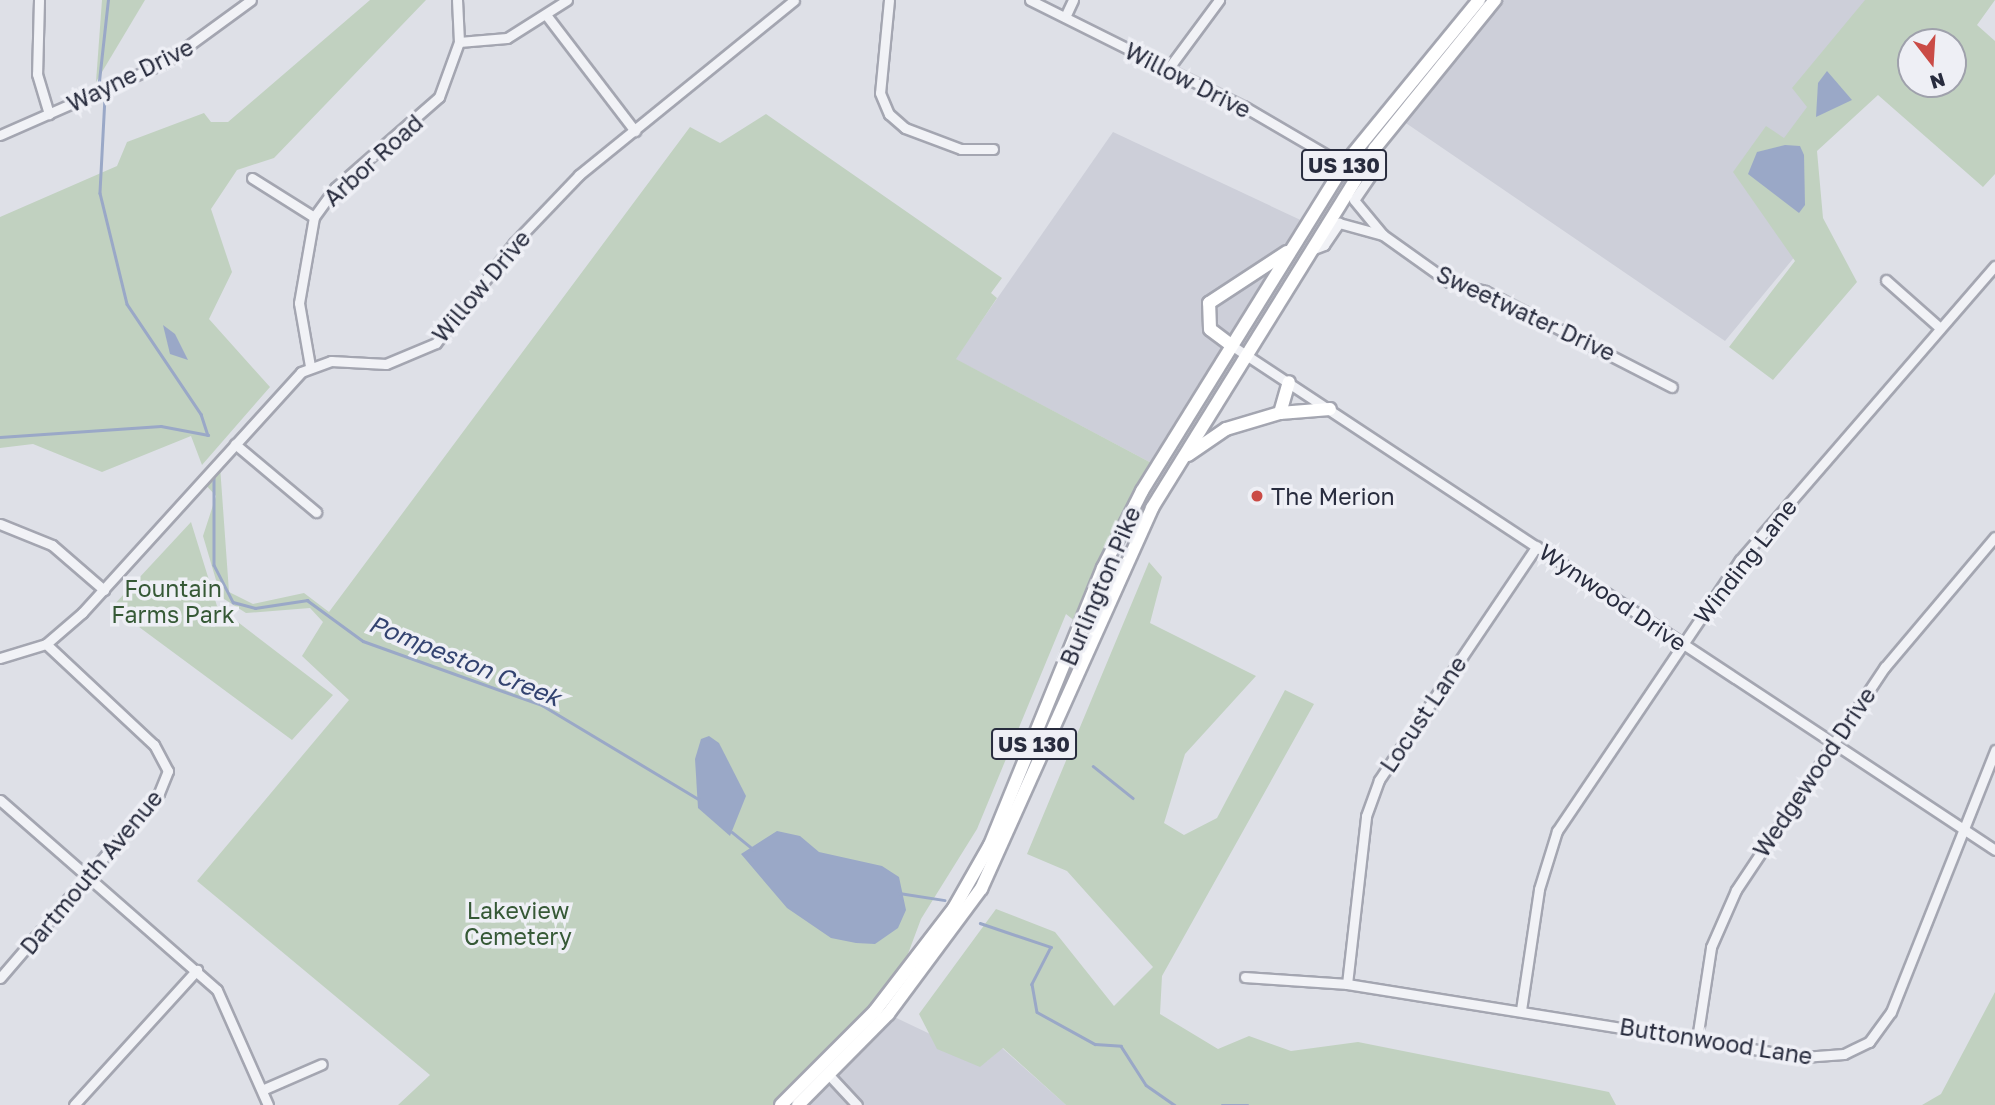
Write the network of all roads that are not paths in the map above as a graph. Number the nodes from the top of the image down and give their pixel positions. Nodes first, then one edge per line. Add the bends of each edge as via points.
1 (39, 0) edge
2 (251, 0) edge
3 (457, 0) edge
4 (567, 0) edge
5 (794, 0) edge
6 (888, 0) edge
7 (1030, 0) edge
8 (1073, 0) edge
9 (1219, 0) edge
10 (1479, 0) edge
11 (1495, 0) edge
12 (547, 16) junction
13 (1065, 17) junction
14 (459, 43) junction
15 (1168, 69) junction
16 (49, 114) junction
17 (635, 131) junction
18 (0, 135) edge
19 (1375, 148) junction
20 (993, 149) dead end
21 (1344, 165) junction
22 (252, 178) dead end
23 (314, 217) junction
24 (1383, 235) junction
25 (1290, 250) junction
26 (1309, 250) junction
27 (1995, 266) edge
28 (1886, 280) dead end
29 (1939, 327) junction
30 (1231, 345) junction
31 (1246, 354) junction
32 (310, 366) junction
33 (1289, 382) junction
34 (1672, 387) dead end
35 (1330, 409) junction
36 (1280, 413) junction
37 (235, 444) junction
38 (1182, 460) junction
39 (316, 512) dead end
40 (0, 524) edge
41 (1995, 537) edge
42 (1537, 546) junction
43 (104, 590) junction
44 (1683, 643) junction
45 (46, 644) junction
46 (0, 658) edge
47 (1833, 742) junction
48 (1995, 750) edge
49 (0, 800) edge
50 (1963, 828) junction
51 (1995, 850) edge
52 (89, 877) junction
53 (197, 970) junction
54 (1245, 977) dead end
55 (0, 978) edge
56 (1347, 984) junction
57 (1521, 1010) junction
58 (1697, 1039) junction
59 (322, 1064) dead end
60 (829, 1075) junction
61 (262, 1090) junction
62 (74, 1105) edge
63 (268, 1105) edge
64 (781, 1105) edge
65 (798, 1105) edge
66 (857, 1105) edge

1 - 16 street via 37,74
2 - 16 street, Wayne Drive via 166,62
3 - 14 street, Arbor Road
4 - 12 street
5 - 17 street, Willow Drive
6 - 20 street via 880,93 889,114 905,128 961,149
7 - 13 street, Willow Drive
8 - 13 street
9 - 15 street
10 - 21 highway, Burlington Pike / US 130
11 - 19 highway, Burlington Pike / US 130
12 - 14 street via 507,38
12 - 17 street
13 - 15 street, Willow Drive
14 - 23 street, Arbor Road via 432,106 334,188
15 - 21 street, Willow Drive
16 - 18 street, Wayne Drive
17 - 32 street, Willow Drive via 579,175 514,243 445,335 422,354 386,364
19 - 24 street, Sweetwater Drive via 1378,165 1354,200
19 - 26 highway, Burlington Pike / US 130
21 - 25 highway, Burlington Pike / US 130
22 - 23 street
23 - 32 street, Arbor Road via 299,296
24 - 26 street, Sweetwater Drive via 1339,223 1324,245
24 - 34 street, Sweetwater Drive via 1449,282 1485,291
25 - 30 highway, Burlington Pike / US 130
25 - 30 highway via 1209,303 1210,329
26 - 31 highway, Burlington Pike / US 130
27 - 29 street, Winding Lane
28 - 29 street
29 - 44 street, Winding Lane via 1740,560
30 - 31 street, Wynwood Drive
30 - 64 highway, Burlington Pike / US 130 via 1115,541 1026,765 954,908 882,1003
31 - 33 street, Wynwood Drive
31 - 38 highway, Burlington Pike / US 130
32 - 37 street
33 - 35 street, Wynwood Drive
33 - 36 highway
35 - 36 highway
35 - 42 street, Wynwood Drive
36 - 38 highway via 1226,429
37 - 39 street
37 - 43 street
38 - 60 highway, Burlington Pike / US 130 via 1133,548 981,889 888,1014
40 - 43 street via 52,545
41 - 47 street, Wedgewood Drive via 1885,667
42 - 44 street, Wynwood Drive
42 - 56 street, Locust Lane via 1378,780 1366,816
43 - 45 street
44 - 47 street, Wynwood Drive
44 - 57 street, Winding Lane via 1557,831 1539,889
45 - 46 street
45 - 52 street, Dartmouth Avenue via 154,745 168,771 159,793
47 - 50 street, Wynwood Drive
47 - 58 street, Wedgewood Drive via 1721,920
48 - 50 street, Buttonwood Lane
49 - 52 street
50 - 51 street, Wynwood Drive
50 - 58 street, Buttonwood Lane via 1891,1012 1869,1042 1825,1058
52 - 53 street
52 - 55 street, Dartmouth Avenue
53 - 61 street via 226,1004
53 - 62 street
54 - 56 street, Buttonwood Lane
56 - 57 street, Buttonwood Lane
57 - 58 street, Buttonwood Lane
59 - 61 street
60 - 65 highway, Burlington Pike / US 130
60 - 66 street
61 - 63 street

